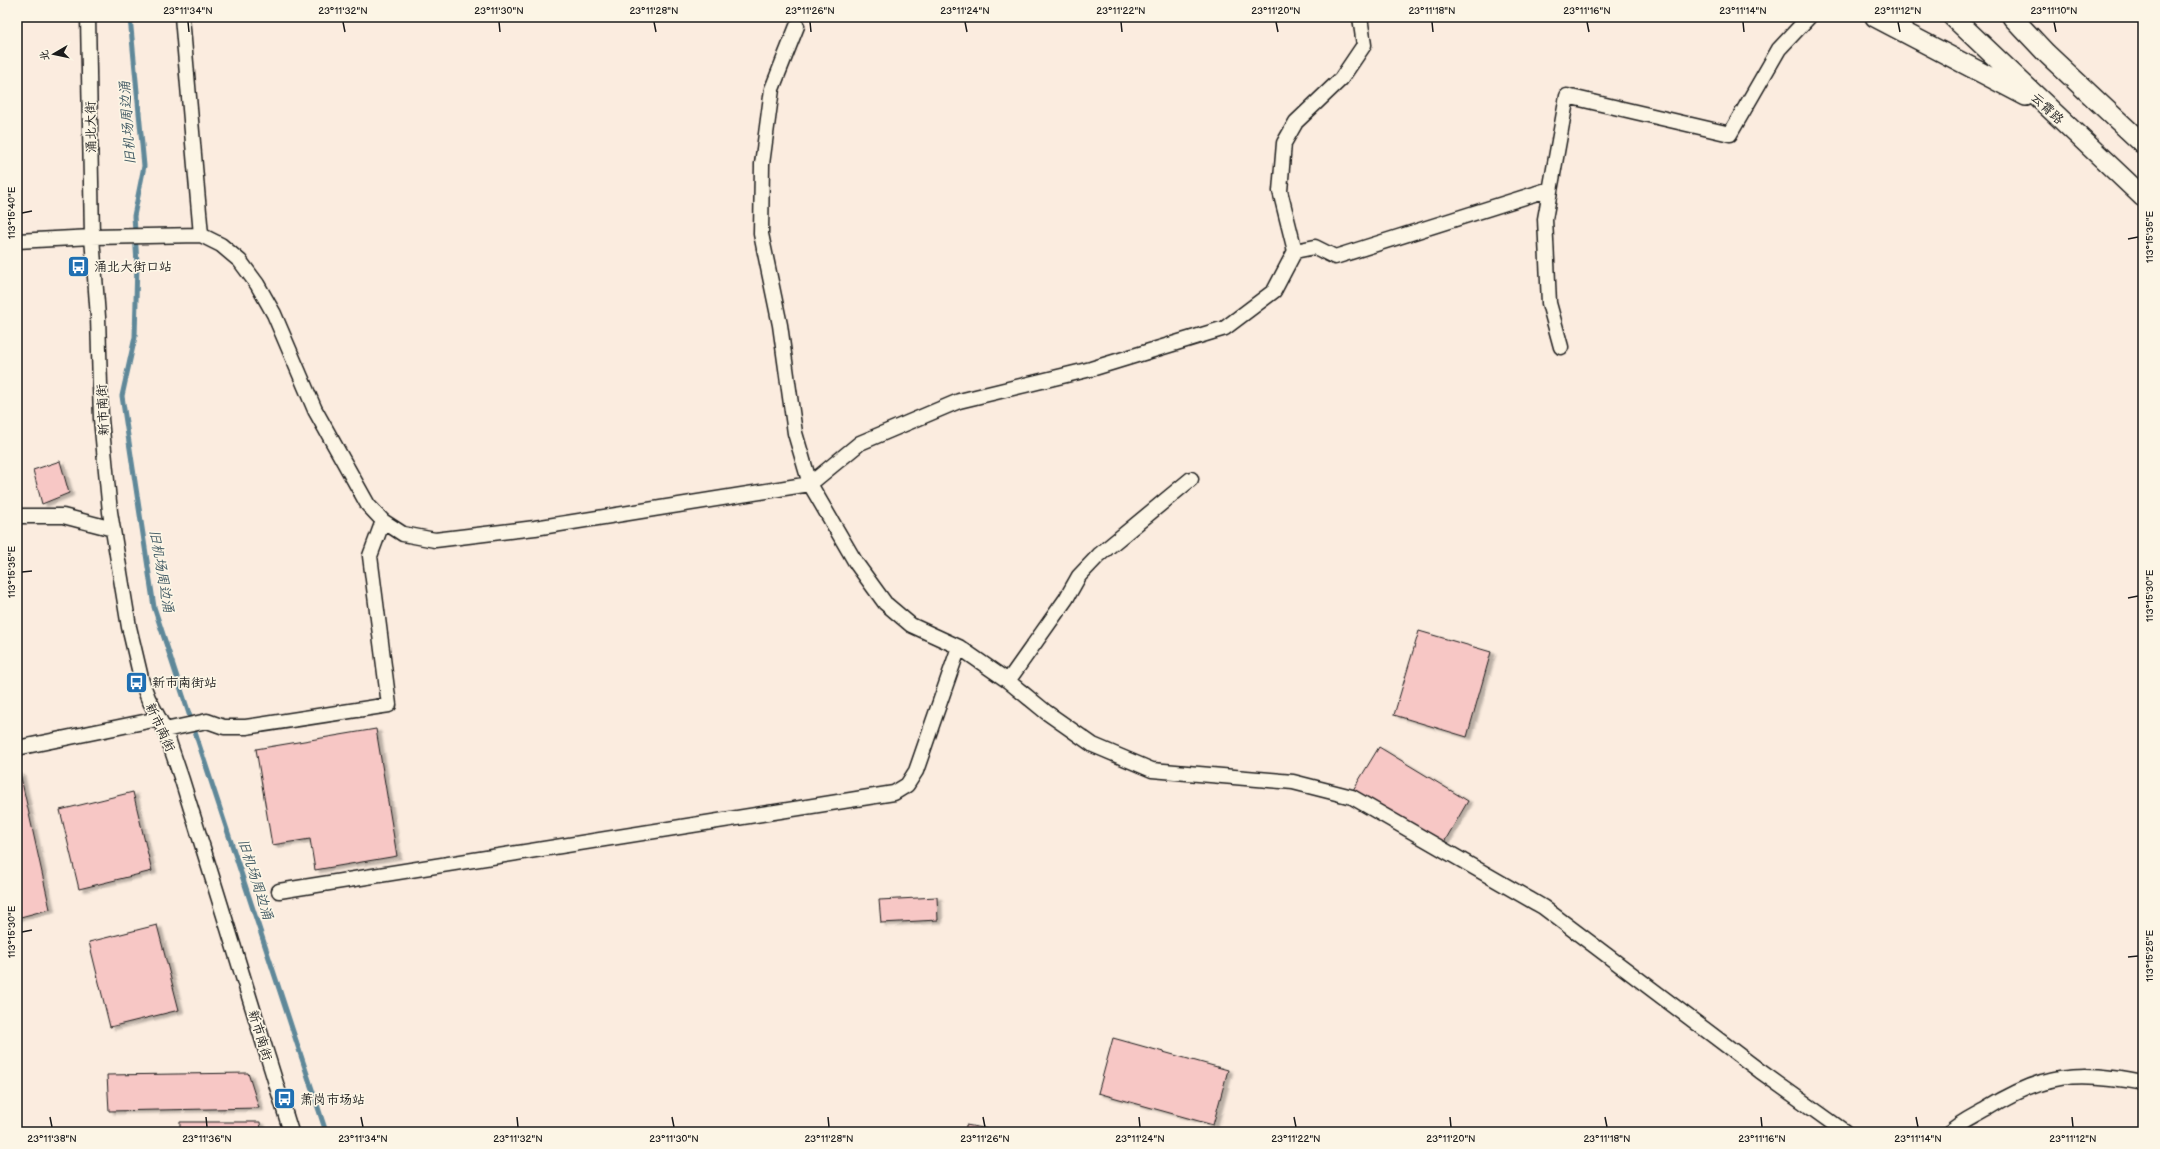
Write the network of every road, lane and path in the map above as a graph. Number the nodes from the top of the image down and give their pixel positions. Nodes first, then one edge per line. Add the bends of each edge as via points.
1 (88, 17) edge
2 (182, 17) edge
3 (1360, 17) edge
4 (1809, 17) edge
5 (1875, 17) edge
6 (1953, 17) edge
7 (2012, 17) edge
8 (797, 26) dead end
9 (2046, 106) junction
10 (2143, 144) edge
11 (1550, 189) junction
12 (2143, 197) edge
13 (201, 235) junction
14 (92, 237) junction
15 (17, 241) edge
16 (1295, 251) junction
17 (1561, 347) dead end
18 (1191, 479) dead end
19 (810, 484) junction
20 (17, 516) edge
21 (383, 521) junction
22 (113, 529) junction
23 (959, 647) junction
24 (1008, 681) junction
25 (167, 726) junction
26 (17, 748) edge
27 (279, 891) dead end
28 (2143, 1083) edge
29 (291, 1132) edge
30 (1845, 1132) edge
31 (1950, 1132) edge

1 - 14 street, 涌北大街
2 - 13 street
3 - 16 street via 1364,45 1341,79 1296,122 1284,143 1280,191
4 - 11 street via 1779,49 1730,134 1567,96
5 - 9 main road
6 - 9 main road, 云霄路
7 - 10 main road via 2046,53
8 - 19 street via 772,89 762,164 762,234 780,325 795,433
9 - 12 main road, 云霄路
11 - 16 street via 1335,257 1315,247
11 - 17 street via 1545,219 1549,303
13 - 14 street
13 - 21 street via 221,245 240,261 257,284 274,314 315,410 368,505
14 - 15 street
14 - 22 street, 新市南街 via 98,317 101,419
16 - 19 street via 1274,291 1225,328 1091,369 959,401 860,443
18 - 24 street via 1098,555 1078,576 1066,599
19 - 21 street via 535,528 435,540 403,534
19 - 23 street via 856,563 885,603 910,625
20 - 22 street via 63,516
21 - 25 street via 370,556 389,705 246,727 224,726 207,721
22 - 25 street, 新市南街 via 136,660 148,698
23 - 24 street
23 - 27 street via 916,771 907,785 894,793
24 - 30 street via 1093,745 1152,770 1293,782 1352,797 1543,906 1760,1071
25 - 26 street
25 - 29 street, 新市南街
28 - 31 street via 2108,1076 2067,1076 2038,1082 2004,1097

